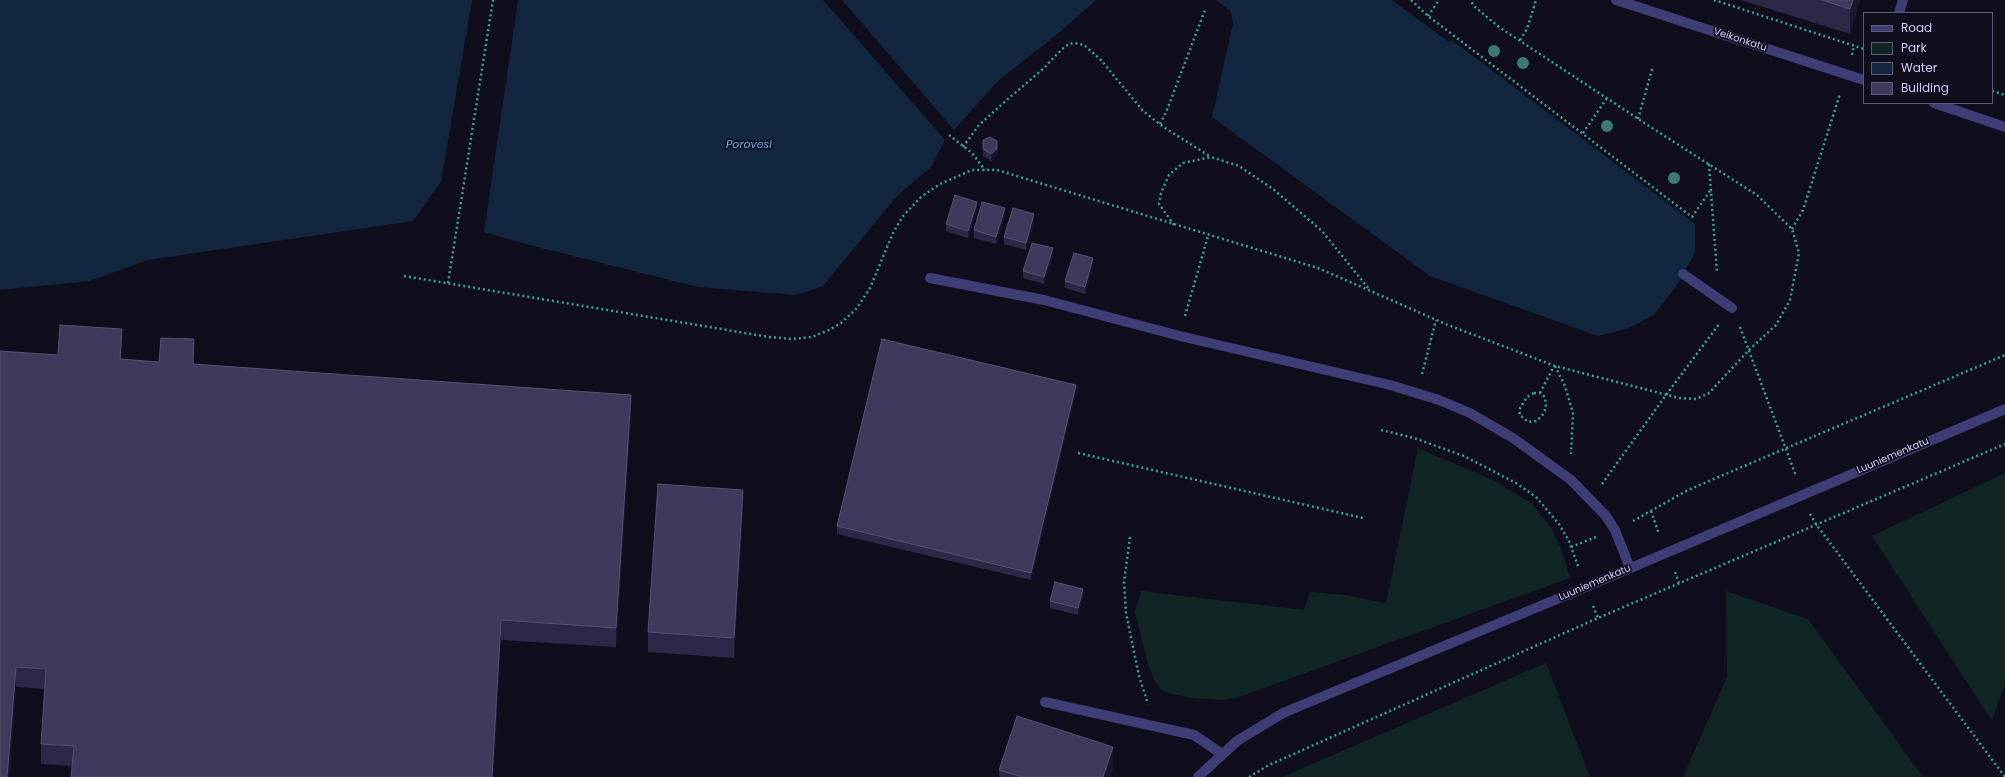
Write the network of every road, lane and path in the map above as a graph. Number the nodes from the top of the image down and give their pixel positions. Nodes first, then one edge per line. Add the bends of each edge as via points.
1 (492, 0) edge
2 (1411, 0) edge
3 (1439, 0) edge
4 (1470, 0) edge
5 (1536, 0) edge
6 (1616, 0) edge
7 (1714, 0) edge
8 (1903, 0) edge
9 (1205, 10) dead end
10 (1899, 12) edge
11 (1428, 16) junction
12 (1520, 40) junction
13 (1854, 45) junction
14 (1863, 48) edge
15 (1653, 66) dead end
16 (1846, 74) junction
17 (1863, 80) edge
18 (1993, 91) edge
19 (2005, 95) edge
20 (1606, 98) junction
21 (1937, 104) edge
22 (1638, 119) junction
23 (1160, 124) junction
24 (2005, 127) edge
25 (1583, 133) junction
26 (950, 135) dead end
27 (963, 147) junction
28 (1211, 157) junction
29 (985, 170) junction
30 (1711, 191) dead end
31 (1174, 225) junction
32 (1792, 229) junction
33 (1208, 236) junction
34 (1683, 274) dead end
35 (404, 276) dead end
36 (930, 278) dead end
37 (448, 283) junction
38 (1370, 291) junction
39 (1732, 308) joint
40 (1436, 320) junction
41 (1180, 336) junction
42 (2005, 355) edge
43 (1555, 366) junction
44 (1540, 393) junction
45 (1418, 394) junction
46 (1666, 395) junction
47 (2005, 409) edge
48 (1381, 430) dead end
49 (2005, 444) edge
50 (1078, 453) dead end
51 (1571, 457) dead end
52 (1595, 481) dead end
53 (1651, 511) junction
54 (1808, 511) dead end
55 (1628, 517) dead end
56 (1363, 518) dead end
57 (1632, 522) junction
58 (1816, 524) junction
59 (1615, 530) junction
60 (1659, 534) dead end
61 (1130, 538) dead end
62 (1571, 546) junction
63 (1630, 568) junction
64 (1673, 568) dead end
65 (1579, 569) dead end
66 (1679, 583) junction
67 (1592, 603) dead end
68 (1598, 618) junction
69 (1045, 702) dead end
70 (1154, 726) junction
71 (1222, 754) junction
72 (1198, 777) edge
73 (1249, 777) edge
74 (2005, 777) edge

1 - 37 path
2 - 11 path
3 - 11 path
4 - 12 path via 1499,27
5 - 12 path via 1527,29
6 - 16 street, Veikonkatu
7 - 13 path
8 - 10 street
9 - 23 path
11 - 25 path
12 - 20 path
13 - 14 path
13 - 16 path
15 - 22 path
16 - 17 street, Veikonkatu
16 - 32 path via 1803,210
18 - 19 path
20 - 22 path
20 - 25 path
21 - 24 street
22 - 32 path via 1757,195
23 - 27 path via 1143,111 1089,49 1084,45 1069,44 979,126
23 - 28 path
25 - 30 path via 1692,217
26 - 27 path
27 - 29 path via 972,153
28 - 31 path via 1183,163 1170,175 1161,193 1160,204
28 - 38 path via 1239,166 1273,188 1322,231
29 - 31 path via 997,170
29 - 37 path via 972,170 940,184 921,197 902,216 870,288 857,308 841,323 812,337 792,340 769,337
31 - 33 path
32 - 46 path via 1799,253 1790,300 1776,325 1709,393 1696,399
33 - 38 path via 1318,268
33 - 41 path
34 - 39 street
35 - 37 path
36 - 41 street via 1044,300
38 - 40 path
39 - 46 path
40 - 43 path
40 - 45 path
41 - 45 street via 1390,385
42 - 53 path via 1688,490
43 - 44 path
43 - 46 path
43 - 51 path via 1565,386 1572,413
44 - 44 path via 1547,402 1542,416 1532,422 1524,420 1520,415 1521,404 1527,397
45 - 59 street via 1470,413 1531,449 1572,480 1593,500
46 - 52 path via 1601,486
47 - 63 street, Luuniemenkatu
48 - 62 path via 1443,447 1516,483 1548,509
49 - 58 path
50 - 56 path
53 - 57 path
53 - 60 path
54 - 58 path
55 - 57 path
57 - 59 path
58 - 66 path
58 - 74 path
59 - 62 path
59 - 63 street
61 - 70 path via 1124,582 1126,613 1139,676
62 - 65 path
63 - 71 street, Luuniemenkatu via 1282,713 1237,741
64 - 66 path
66 - 68 path
67 - 68 path
68 - 73 path via 1269,765
69 - 70 street
70 - 71 street via 1194,735
71 - 72 street, Luuniemenkatu

